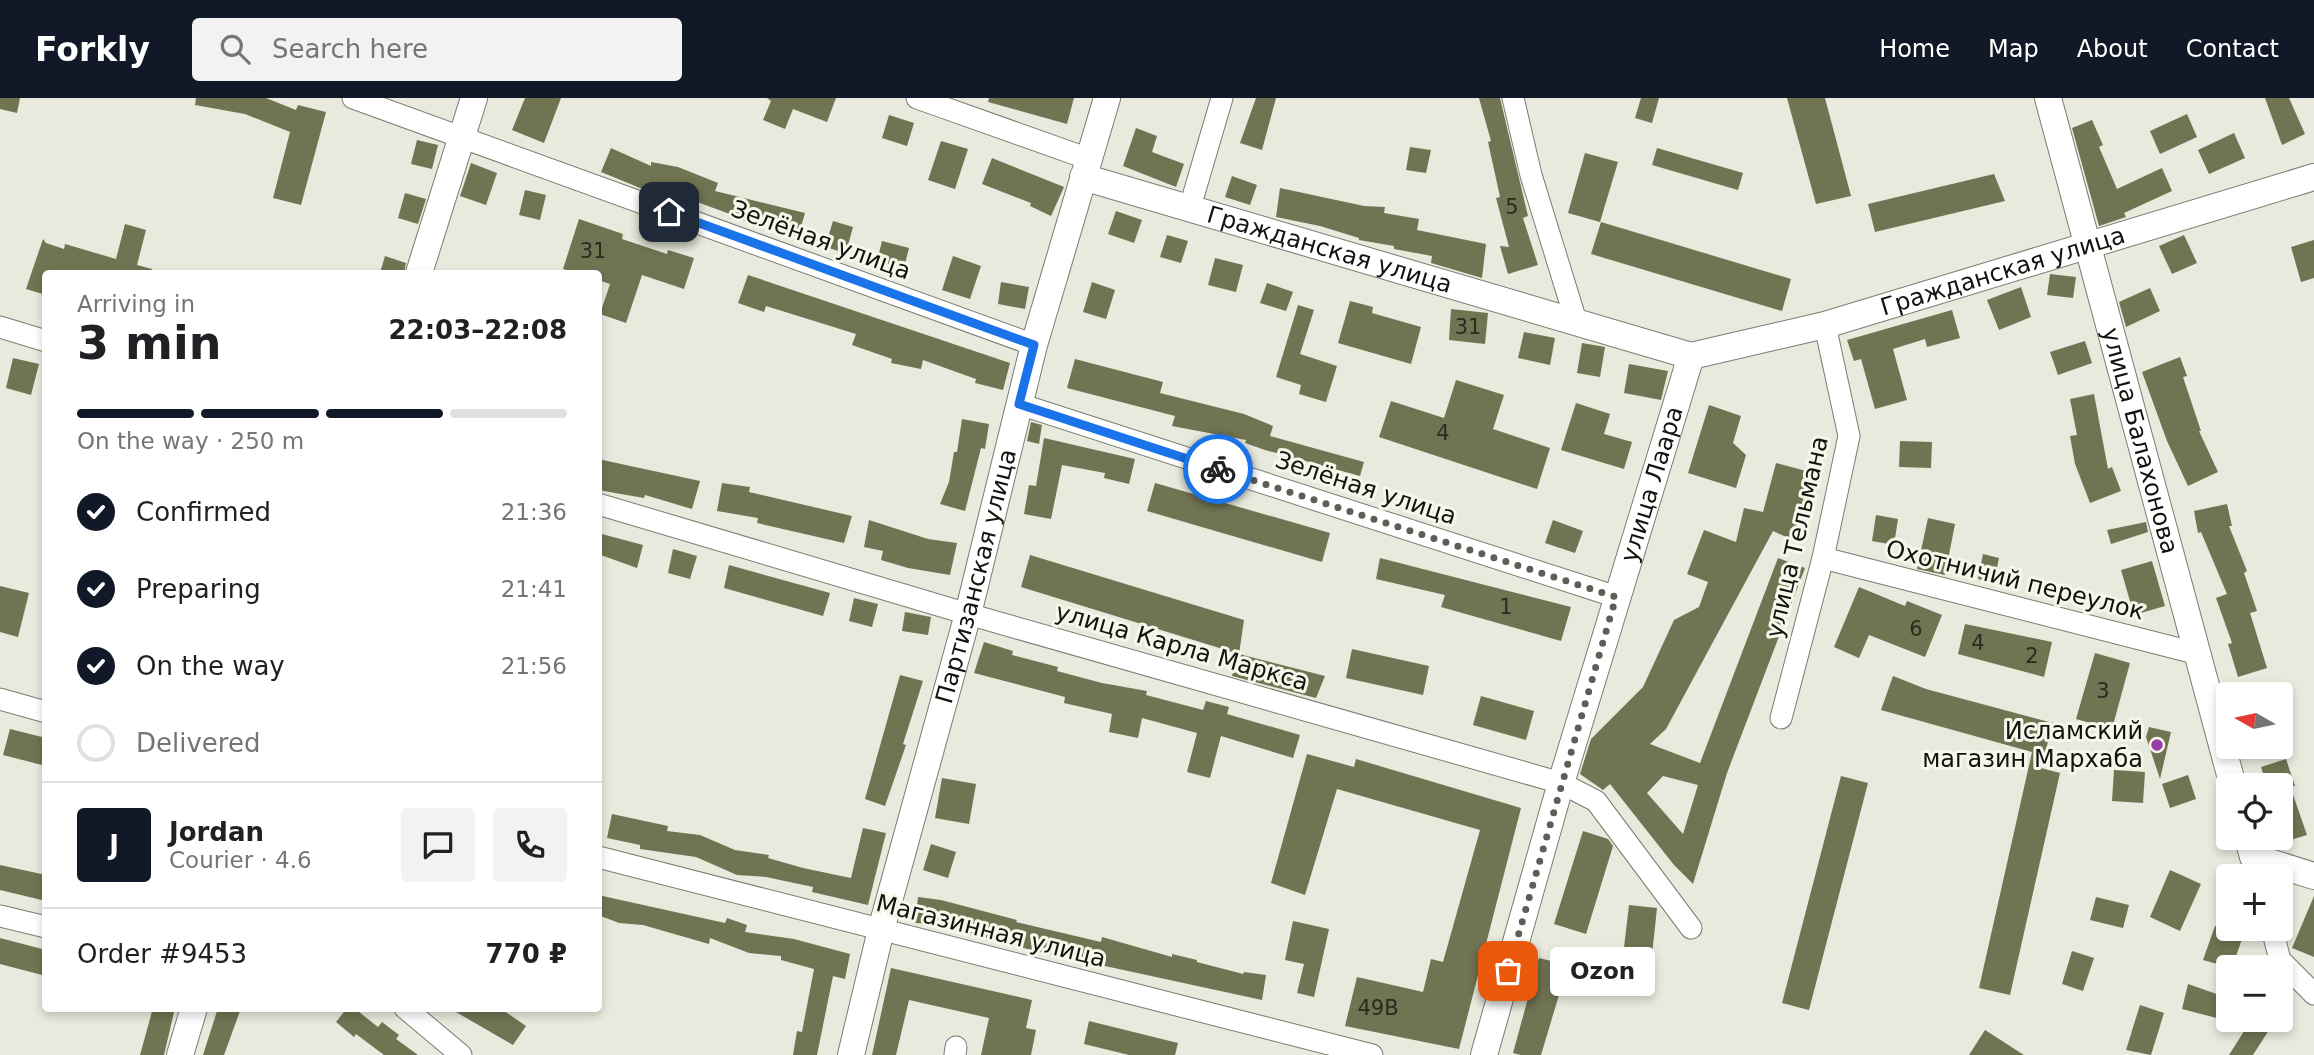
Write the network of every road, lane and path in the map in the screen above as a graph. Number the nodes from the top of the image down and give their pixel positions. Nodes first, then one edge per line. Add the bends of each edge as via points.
1 (354, 98) edge
2 (474, 98) edge
3 (917, 98) edge
4 (1107, 98) edge
5 (1222, 98) edge
6 (1513, 98) edge
7 (2048, 98) edge
8 (461, 136) junction
9 (1086, 168) junction
10 (2314, 177) edge
11 (1190, 207) junction
12 (2087, 247) junction
13 (420, 270) edge
14 (1576, 321) junction
15 (1825, 325) junction
16 (0, 327) edge
17 (42, 340) edge
18 (1034, 345) junction
19 (1691, 356) junction
20 (1019, 404) junction
21 (602, 505) edge
22 (1823, 558) junction
23 (1616, 597) junction
24 (968, 614) junction
25 (2195, 653) junction
26 (0, 699) edge
27 (42, 711) edge
28 (1781, 718) dead end
29 (2229, 773) edge
30 (1560, 783) junction
31 (2253, 857) edge
32 (602, 858) edge
33 (2314, 877) edge
34 (0, 916) edge
35 (42, 926) edge
36 (1691, 928) dead end
37 (881, 930) junction
38 (2275, 941) edge
39 (2314, 994) edge
40 (193, 1012) edge
41 (410, 1012) edge
42 (180, 1055) edge
43 (461, 1055) edge
44 (851, 1055) edge
45 (1372, 1055) edge
46 (1484, 1055) edge

1 - 8 street, Зелёная улица
2 - 8 street
3 - 9 street, Гражданская улица
4 - 9 street, Партизанская улица
5 - 11 street
6 - 14 street via 1531,175
7 - 12 street, улица Балахонова
8 - 13 street
8 - 18 street, Зелёная улица
9 - 11 street, Гражданская улица
9 - 18 street, Партизанская улица
10 - 12 street, Гражданская улица
11 - 14 street, Гражданская улица
12 - 15 street, Гражданская улица
12 - 25 street, улица Балахонова
14 - 19 street, Гражданская улица
15 - 19 street, Гражданская улица
15 - 22 street, улица Тельмана via 1849,436
16 - 17 street
18 - 20 street, Партизанская улица
19 - 23 street, улица Лаара
20 - 23 street, Зелёная улица
20 - 24 street, Партизанская улица
21 - 24 street, улица Карла Маркса
22 - 25 street, Охотничий переулок
22 - 28 street, улица Тельмана
23 - 30 street, улица Лаара
24 - 30 street, улица Карла Маркса
24 - 37 street, Партизанская улица
25 - 29 street, улица Балахонова
26 - 27 street
30 - 36 street, улица Карла Маркса via 1596,801
30 - 46 street, улица Лаара
31 - 33 street
32 - 37 street, Магазинная улица
34 - 35 street
37 - 44 street, Партизанская улица
37 - 45 street, Магазинная улица
38 - 39 street via 2280,960
40 - 42 street
41 - 43 street

